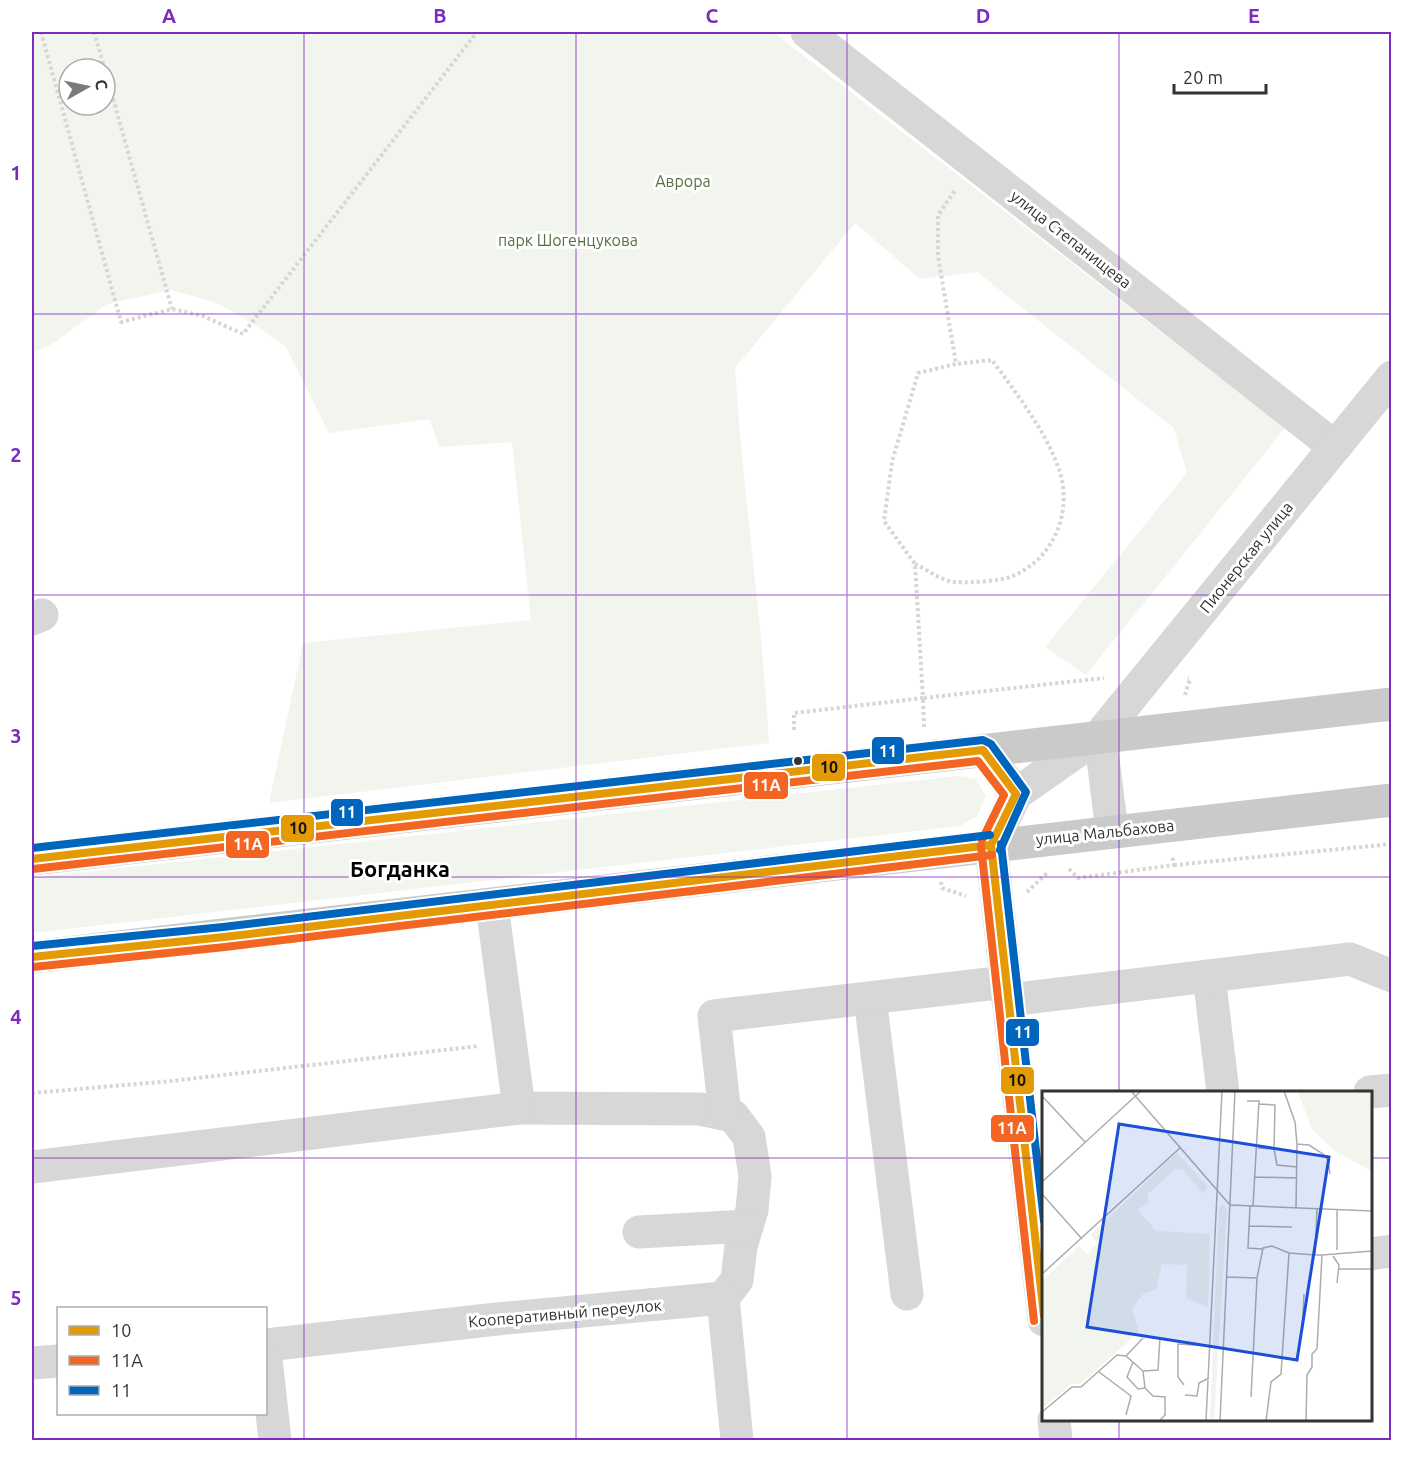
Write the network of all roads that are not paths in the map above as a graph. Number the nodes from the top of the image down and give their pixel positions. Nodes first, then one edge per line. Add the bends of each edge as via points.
1 (807, 32) edge
2 (1392, 377) edge
3 (1335, 447) junction
4 (1392, 704) edge
5 (1100, 735) junction
6 (983, 750) junction
7 (1016, 794) junction
8 (1392, 800) edge
9 (1112, 831) junction
10 (991, 845) junction
11 (32, 859) edge
12 (492, 905) junction
13 (32, 957) edge
14 (1209, 976) junction
15 (1392, 976) edge
16 (1007, 991) junction
17 (870, 998) junction
18 (1392, 1090) edge
19 (1223, 1091) edge
20 (1372, 1092) edge
21 (519, 1108) junction
22 (725, 1114) junction
23 (32, 1167) edge
24 (747, 1226) junction
25 (639, 1232) dead end
26 (1392, 1251) edge
27 (1372, 1254) edge
28 (907, 1294) dead end
29 (723, 1298) junction
30 (1042, 1299) edge
31 (267, 1345) edge
32 (57, 1361) edge
33 (32, 1363) edge
34 (267, 1369) edge
35 (1054, 1421) edge
36 (274, 1440) edge
37 (737, 1440) edge
38 (1056, 1440) edge

1 - 3 street, улица Степанищева
2 - 3 street, Пионерская улица
3 - 5 street, Пионерская улица
4 - 5 main road
5 - 6 main road
5 - 7 street, Пионерская улица
5 - 9 street
6 - 7 street
6 - 11 main road
7 - 10 street
8 - 9 main road, улица Мальбахова
9 - 10 main road, улица Мальбахова
10 - 12 main road, улица Мальбахова
10 - 16 street
12 - 13 main road, улица Мальбахова
12 - 21 street
14 - 15 street via 1350,959
14 - 16 street
14 - 19 street
16 - 17 street
16 - 30 street
17 - 22 street via 714,1016
17 - 28 street
18 - 20 street
21 - 22 street via 700,1109
21 - 23 street
22 - 24 street via 733,1116 749,1137 755,1176
24 - 25 street
24 - 29 street via 737,1280
26 - 27 street
29 - 31 street, Кооперативный переулок
29 - 37 street
32 - 33 street
34 - 36 street
35 - 38 street

